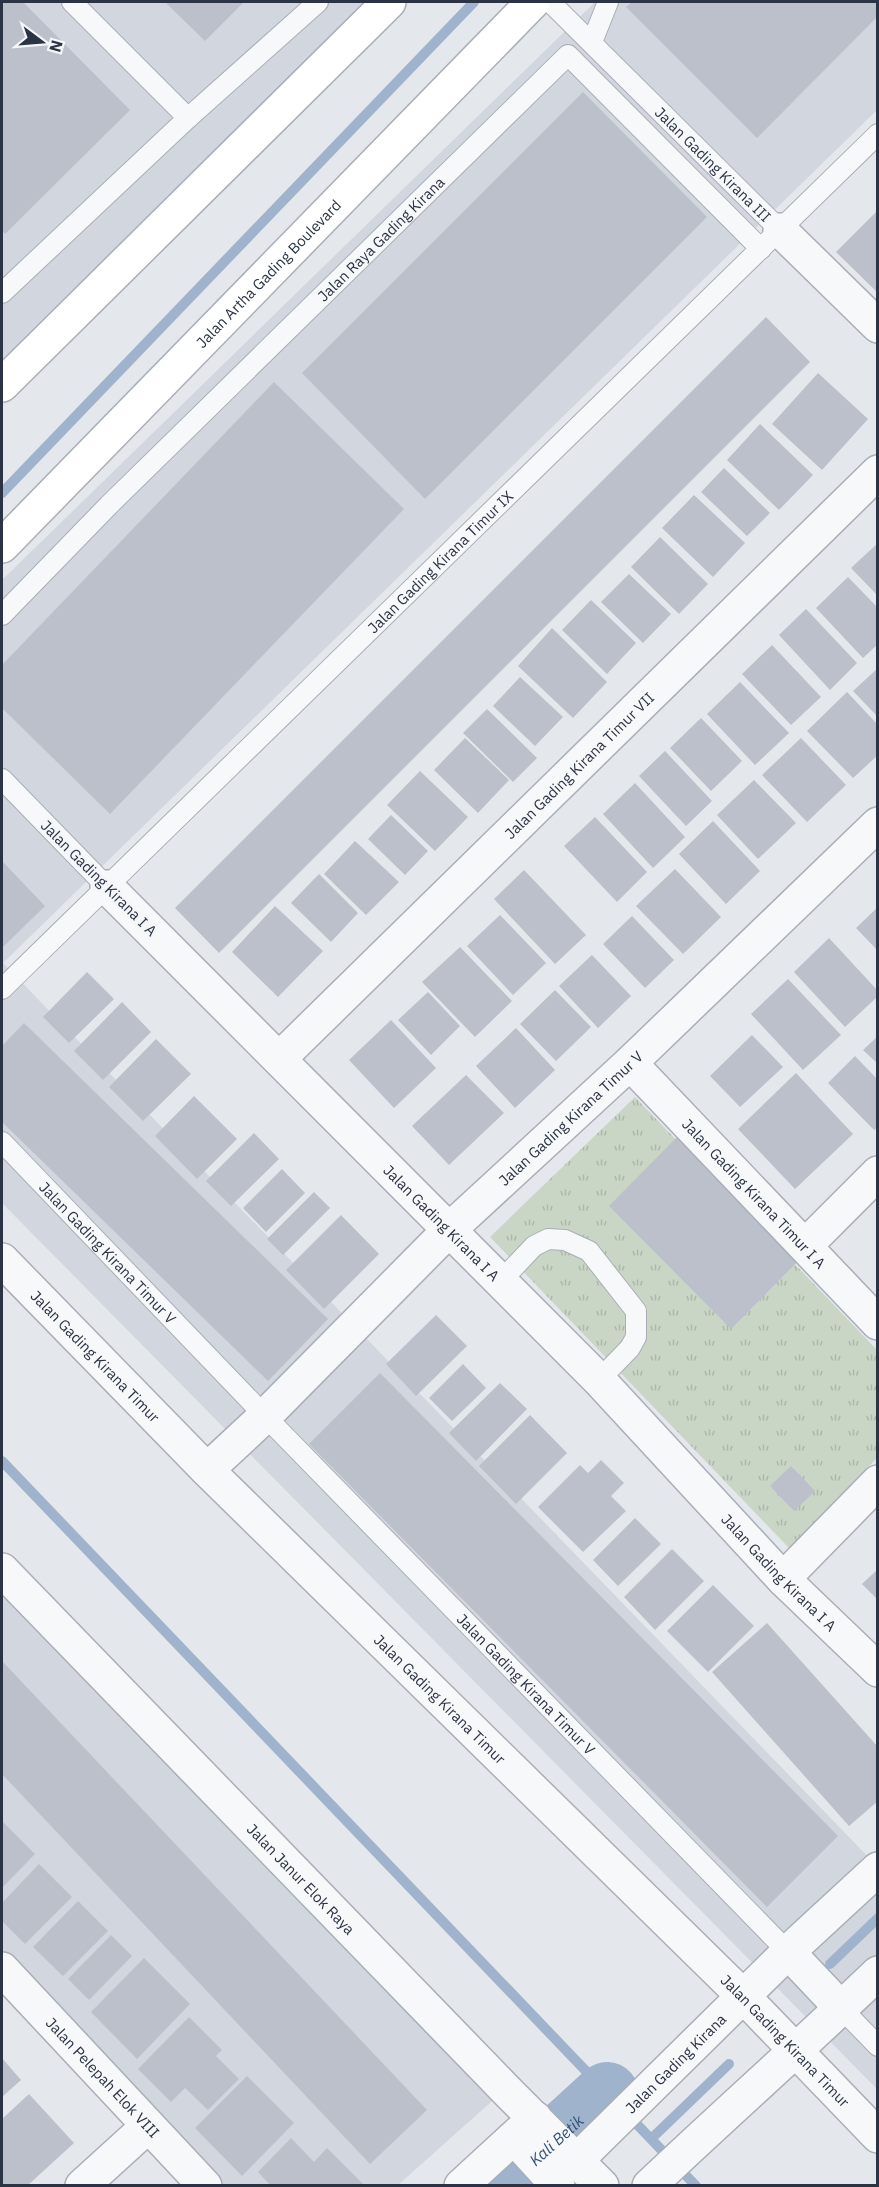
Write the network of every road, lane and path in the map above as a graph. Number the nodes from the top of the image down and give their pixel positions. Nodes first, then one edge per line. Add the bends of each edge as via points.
1 (72, 2) edge
2 (318, 2) edge
3 (389, 2) edge
4 (533, 2) edge
5 (550, 2) edge
6 (608, 2) edge
7 (592, 42) junction
8 (188, 118) junction
9 (878, 134) edge
10 (770, 239) junction
11 (2, 293) edge
12 (878, 326) edge
13 (2, 385) edge
14 (878, 472) edge
15 (2, 546) edge
16 (2, 615) edge
17 (2, 779) edge
18 (878, 825) edge
19 (107, 887) junction
20 (2, 989) edge
21 (279, 1059) junction
22 (630, 1063) junction
23 (2, 1142) edge
24 (878, 1173) edge
25 (450, 1229) junction
26 (805, 1246) junction
27 (2, 1260) edge
28 (500, 1282) junction
29 (878, 1323) edge
30 (599, 1380) junction
31 (265, 1416) junction
32 (207, 1470) junction
33 (878, 1482) edge
34 (2, 1570) edge
35 (783, 1579) junction
36 (878, 1671) edge
37 (878, 1869) edge
38 (788, 1952) junction
39 (2, 1969) edge
40 (878, 1973) edge
41 (744, 1997) junction
42 (841, 2008) junction
43 (878, 2046) edge
44 (796, 2051) junction
45 (148, 2126) junction
46 (878, 2136) edge
47 (552, 2150) edge
48 (82, 2186) edge
49 (205, 2186) edge
50 (461, 2186) edge
51 (602, 2186) edge
52 (649, 2186) edge

1 - 8 lane
2 - 8 lane
3 - 13 main road
4 - 15 main road, Jalan Artha Gading Boulevard
5 - 7 lane, Jalan Gading Kirana III
6 - 7 lane
7 - 10 lane, Jalan Gading Kirana III
8 - 11 lane
9 - 10 lane, Jalan Gading Kirana Timur IX
10 - 12 street, Jalan Gading Kirana III
10 - 16 lane, Jalan Raya Gading Kirana via 568,55
10 - 19 lane, Jalan Gading Kirana Timur IX
14 - 21 street, Jalan Gading Kirana Timur VII
17 - 19 lane, Jalan Gading Kirana I A
18 - 22 street, Jalan Gading Kirana Timur V
19 - 20 lane, Jalan Gading Kirana Timur IX
19 - 21 street, Jalan Gading Kirana I A
21 - 25 street, Jalan Gading Kirana I A
22 - 25 street, Jalan Gading Kirana Timur V
22 - 26 street, Jalan Gading Kirana Timur I A
23 - 31 lane, Jalan Gading Kirana Timur V
24 - 26 street
25 - 28 street, Jalan Gading Kirana I A
25 - 31 street, Jalan Gading Kirana Timur V
26 - 29 street, Jalan Gading Kirana Timur I A
27 - 32 street, Jalan Gading Kirana Timur
28 - 30 street, Jalan Gading Kirana I A
28 - 30 lane via 534,1246 548,1239 566,1240 589,1251 636,1311 636,1337
30 - 35 street, Jalan Gading Kirana I A
31 - 32 street, Jalan Gading Kirana Timur V
31 - 38 lane, Jalan Gading Kirana Timur V
32 - 41 street, Jalan Gading Kirana Timur
33 - 35 street
34 - 47 street, Jalan Janur Elok Raya
35 - 36 street, Jalan Gading Kirana I A
37 - 38 street, Jalan Gading Kirana
38 - 41 street, Jalan Gading Kirana
38 - 42 street
39 - 45 street, Jalan Pelepah Elok VIII
40 - 42 street
41 - 44 street, Jalan Gading Kirana Timur
41 - 47 street, Jalan Gading Kirana via 708,2030
42 - 43 lane
42 - 44 street
44 - 46 street, Jalan Gading Kirana Timur
44 - 52 street
45 - 48 street
45 - 49 street, Jalan Pelepah Elok VIII
47 - 50 street, Jalan Gading Kirana
47 - 51 street, Jalan Janur Elok Raya

